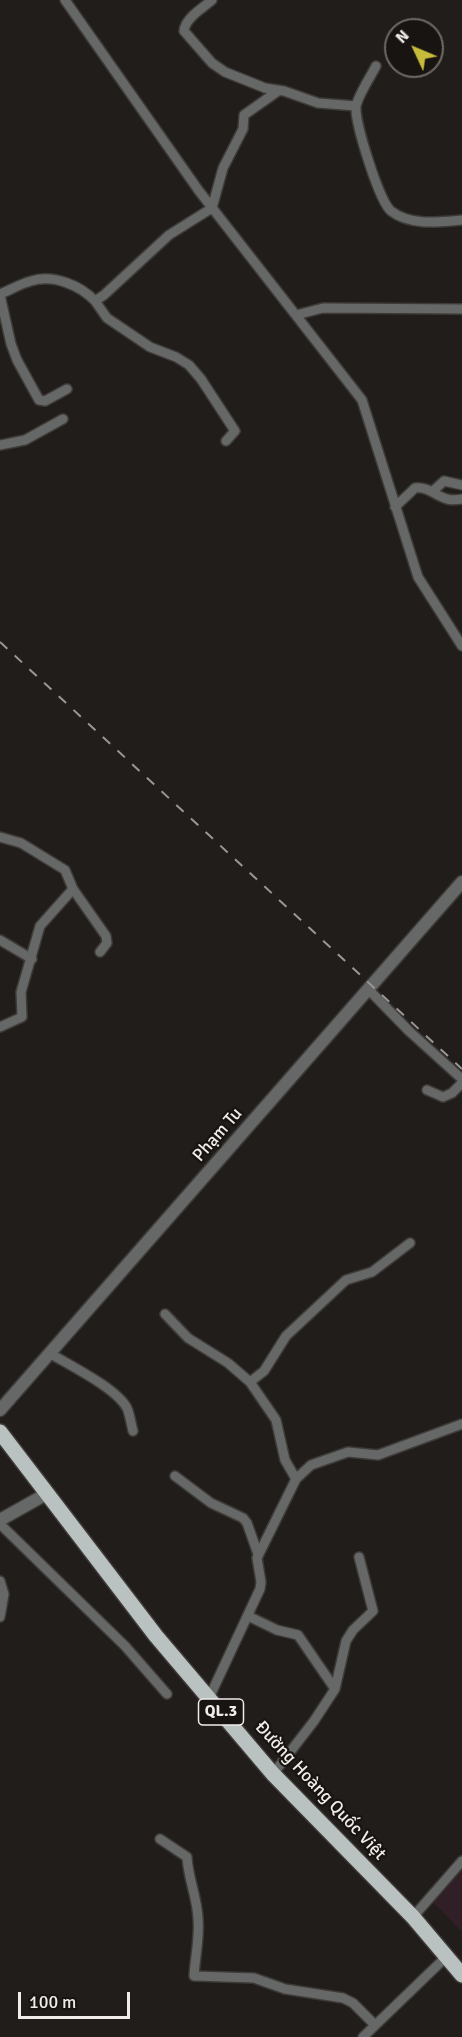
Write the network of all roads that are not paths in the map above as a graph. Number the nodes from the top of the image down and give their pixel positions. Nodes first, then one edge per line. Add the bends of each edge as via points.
1 (65, 0) edge
2 (212, 0) edge
3 (376, 66) dead end
4 (278, 91) junction
5 (356, 106) junction
6 (212, 208) junction
7 (462, 220) edge
8 (0, 295) edge
9 (95, 301) junction
10 (462, 309) edge
11 (296, 315) junction
12 (67, 389) dead end
13 (63, 419) dead end
14 (226, 441) dead end
15 (0, 445) edge
16 (462, 485) edge
17 (432, 492) junction
18 (462, 499) edge
19 (395, 507) junction
20 (462, 644) edge
21 (0, 837) edge
22 (462, 882) edge
23 (73, 889) junction
24 (0, 940) edge
25 (100, 952) dead end
26 (32, 959) junction
27 (369, 990) junction
28 (0, 1027) edge
29 (462, 1081) edge
30 (427, 1090) dead end
31 (410, 1243) dead end
32 (165, 1314) dead end
33 (51, 1354) junction
34 (250, 1382) junction
35 (0, 1410) edge
36 (462, 1424) edge
37 (133, 1431) dead end
38 (0, 1432) edge
39 (175, 1476) dead end
40 (297, 1479) junction
41 (48, 1493) junction
42 (1, 1525) edge
43 (258, 1554) junction
44 (359, 1557) dead end
45 (0, 1581) edge
46 (248, 1616) junction
47 (0, 1617) edge
48 (335, 1689) junction
49 (167, 1694) dead end
50 (209, 1698) junction
51 (273, 1774) junction
52 (160, 1839) dead end
53 (462, 1861) edge
54 (413, 1917) junction
55 (446, 1957) junction
56 (462, 1975) edge
57 (375, 2025) junction
58 (363, 2037) edge

1 - 6 street
2 - 4 street via 184,25 184,31 225,72
3 - 5 street
4 - 5 street via 318,103
4 - 6 street via 244,115 243,129 223,168
5 - 7 street via 368,158 386,206 398,215 427,223
6 - 9 street via 169,234
6 - 11 street
8 - 9 street via 32,280 46,279 85,290
8 - 12 street via 11,344 39,400 45,401
9 - 14 street via 107,318 150,347 189,365 235,430
10 - 11 street via 323,308
11 - 19 street via 365,404
13 - 15 street via 25,440
16 - 17 street via 444,481
17 - 18 street via 447,500
17 - 19 street via 415,488
19 - 20 street via 418,577
21 - 23 street via 21,843 60,866
22 - 27 street, Phạm Tu
23 - 25 street via 106,936 107,943
23 - 26 street via 40,927
24 - 26 street
26 - 28 street via 21,992 24,1014
27 - 29 street
27 - 33 street, Phạm Tu
29 - 30 street via 446,1097
31 - 34 street via 372,1272 346,1280 286,1336 264,1371
32 - 34 street via 188,1338
33 - 35 street, Phạm Tu
33 - 37 street via 116,1397 127,1409
34 - 40 street via 276,1420 285,1460
36 - 40 street via 378,1455 348,1452 311,1465
38 - 41 highway, Đường Hoàng Quốc Việt / QL.3
39 - 43 street via 211,1503 243,1518
40 - 43 street
41 - 42 street
41 - 50 highway, Đường Hoàng Quốc Việt / QL.3 via 156,1636
42 - 49 street via 125,1646
43 - 46 street via 260,1589
44 - 48 street via 373,1611 346,1641
45 - 47 street via 4,1594
46 - 48 street via 298,1635
46 - 50 street
48 - 51 street
50 - 51 highway, Đường Hoàng Quốc Việt / QL.3
51 - 54 highway, Đường Hoàng Quốc Việt / QL.3
52 - 57 street via 187,1857 198,1919 194,1976 254,1978 285,1989 343,1998
53 - 54 street
54 - 55 highway, Đường Hoàng Quốc Việt / QL.3
55 - 56 highway, Đường Hoàng Quốc Việt / QL.3
55 - 57 street
57 - 58 street

